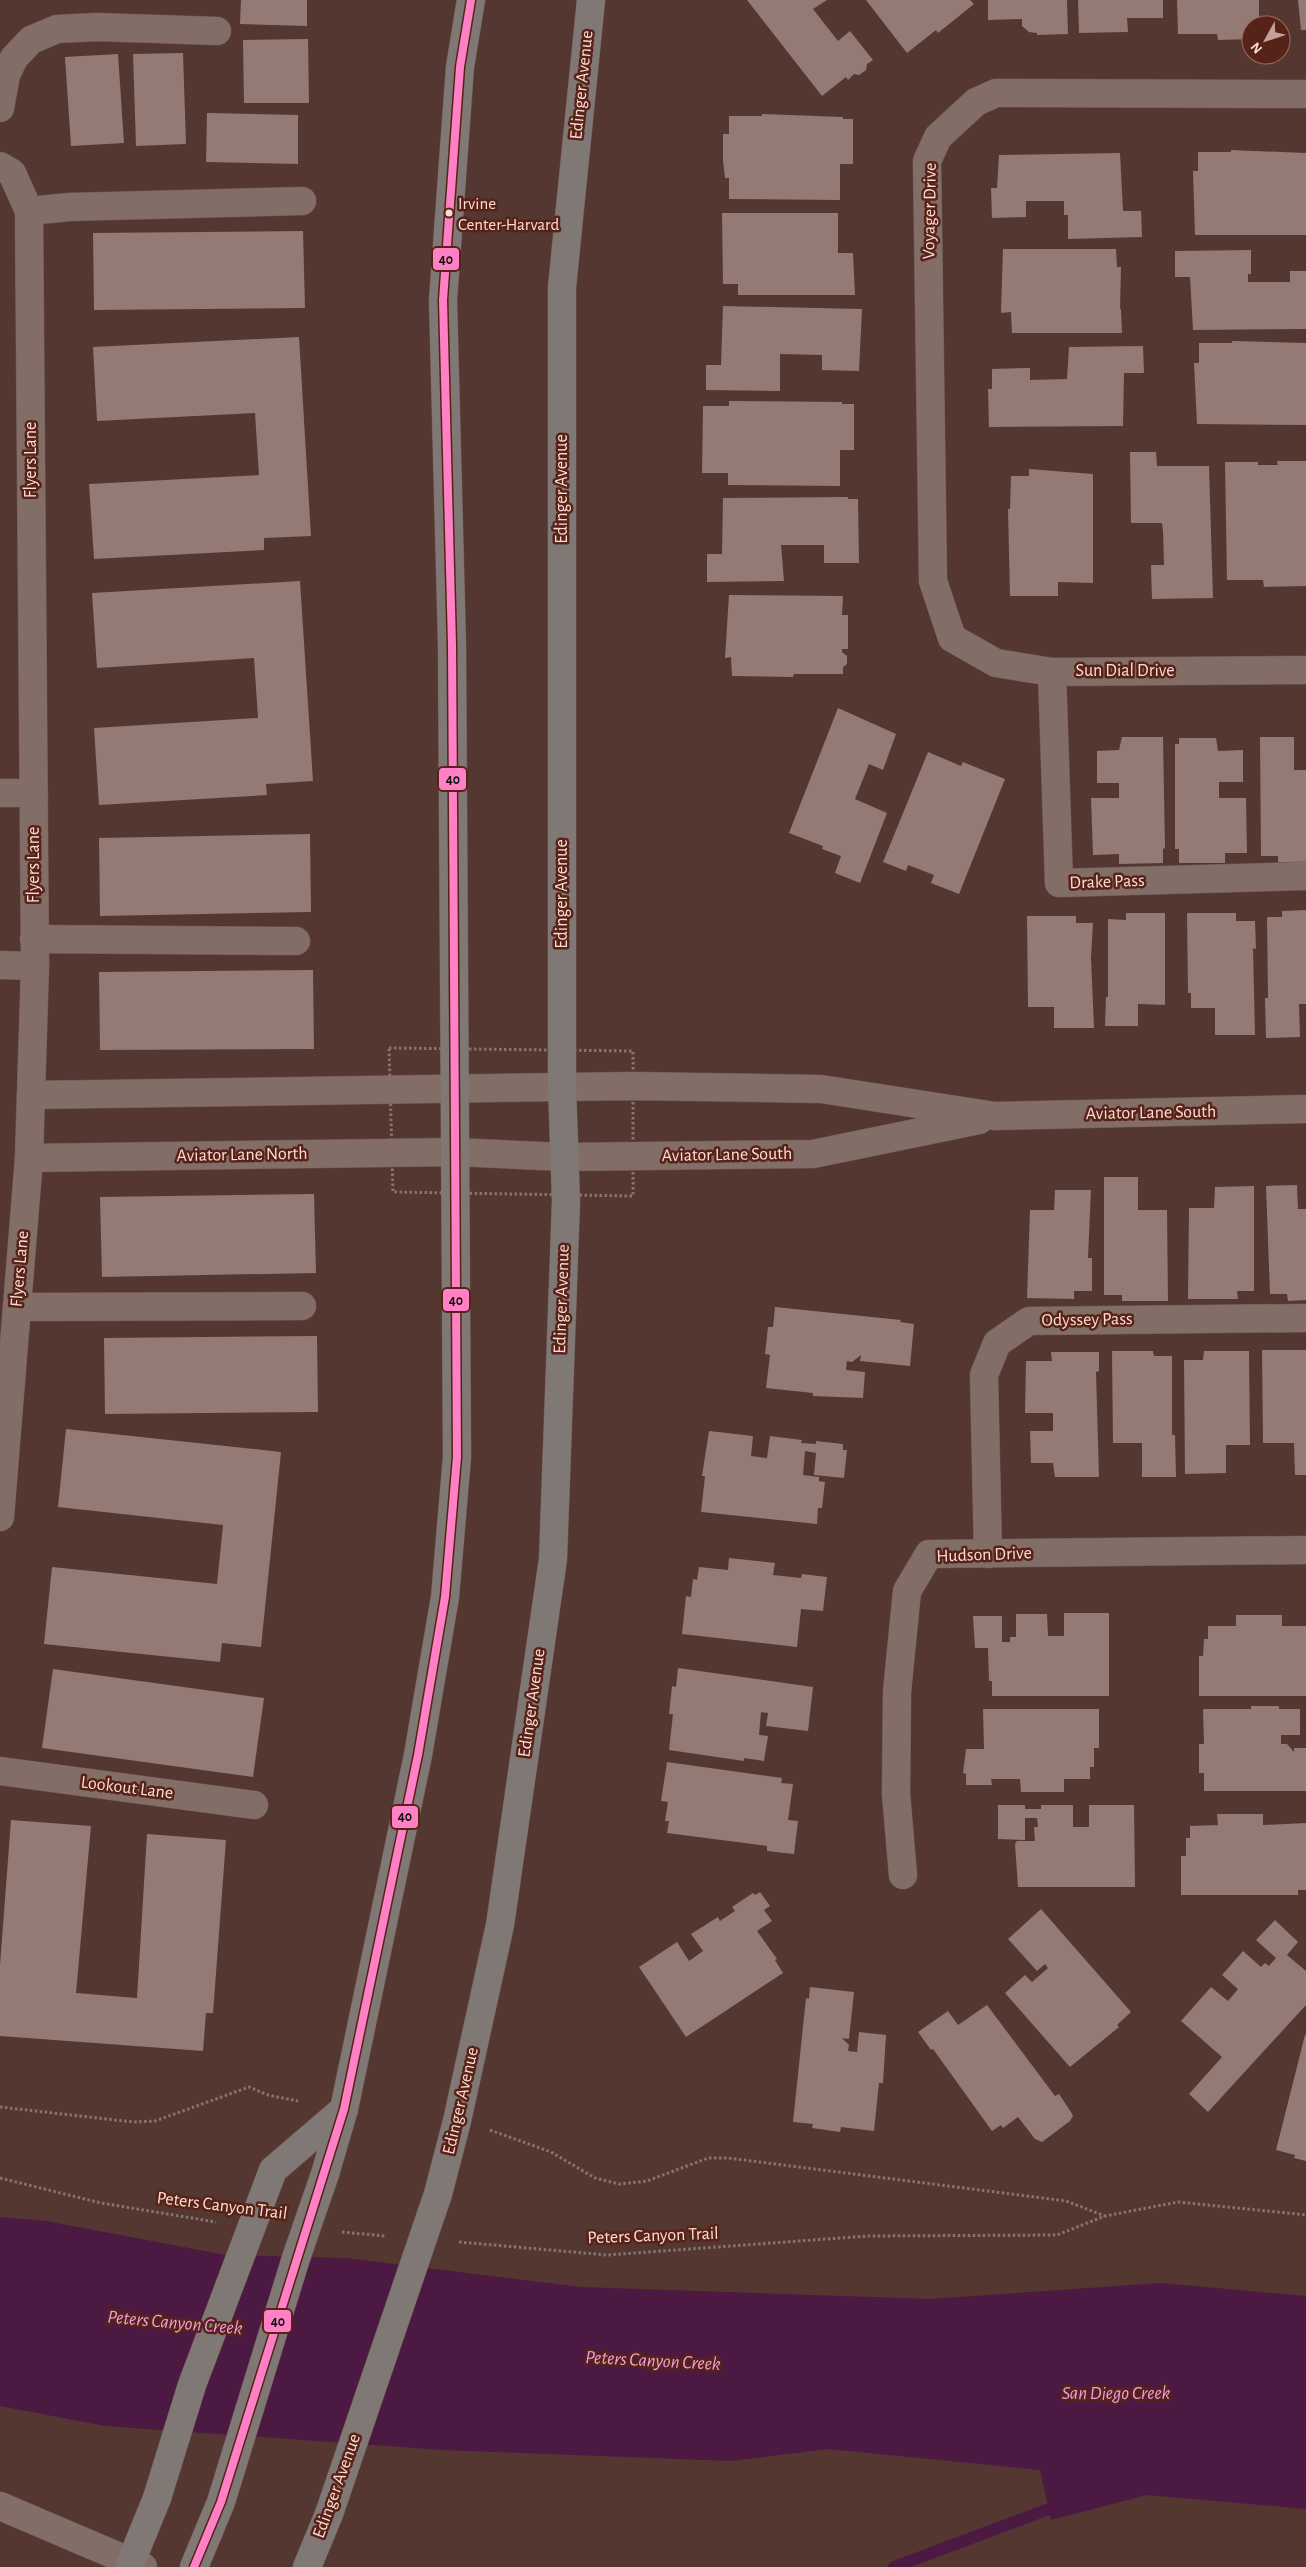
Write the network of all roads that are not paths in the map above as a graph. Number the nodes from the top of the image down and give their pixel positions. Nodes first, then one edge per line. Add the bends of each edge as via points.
1 (471, 0) edge
2 (591, 0) edge
3 (217, 31) dead end
4 (1306, 94) edge
5 (0, 108) edge
6 (0, 166) edge
7 (302, 201) dead end
8 (29, 211) junction
9 (952, 638) joint
10 (1306, 670) edge
11 (1052, 672) junction
12 (0, 793) edge
13 (34, 793) junction
14 (1306, 876) edge
15 (34, 938) junction
16 (296, 941) dead end
17 (0, 965) edge
18 (35, 966) junction
19 (562, 1086) junction
20 (454, 1089) junction
21 (31, 1095) junction
22 (1306, 1109) edge
23 (995, 1116) junction
24 (455, 1152) junction
25 (565, 1157) junction
26 (29, 1158) junction
27 (302, 1306) dead end
28 (17, 1307) junction
29 (1306, 1318) edge
30 (0, 1517) edge
31 (1306, 1550) edge
32 (988, 1554) junction
33 (0, 1771) edge
34 (254, 1805) dead end
35 (903, 1875) dead end
36 (344, 2109) junction
37 (0, 2506) edge
38 (135, 2565) edge
39 (194, 2567) edge
40 (308, 2567) edge

1 - 20 main road via 460,67 443,300 452,645
2 - 19 main road, Edinger Avenue via 562,287
3 - 5 street via 57,29 31,40 14,58 6,75
4 - 9 street, Voyager Drive via 996,93 976,102 938,136 927,161 933,581
6 - 8 street, Flyers Lane via 12,174
7 - 8 street via 69,207
8 - 13 street, Flyers Lane
9 - 11 street, Sun Dial Drive via 996,663
10 - 11 street, Sun Dial Drive
11 - 14 street, Drake Pass via 1059,883
12 - 13 street
13 - 15 street, Flyers Lane
15 - 16 street
15 - 18 street, Flyers Lane
17 - 18 street
18 - 21 street, Flyers Lane
19 - 20 street, Aviator Lane South
19 - 23 street, Aviator Lane South via 820,1089
19 - 25 main road, Edinger Avenue
20 - 21 street
20 - 24 main road
21 - 26 street, Flyers Lane
22 - 23 street, Aviator Lane South
23 - 25 street, Aviator Lane South via 812,1154
24 - 25 street, Aviator Lane South
24 - 26 street, Aviator Lane North
24 - 36 main road via 457,1457 445,1598 418,1755
25 - 40 main road, Edinger Avenue, bridge via 553,1559 500,1925 438,2194
26 - 28 street, Flyers Lane
27 - 28 street
28 - 30 street, Flyers Lane
29 - 32 street, Odyssey Pass via 1029,1321 997,1344 984,1376
31 - 32 street, Hudson Drive
32 - 35 street, Hudson Drive via 930,1554 907,1591 897,1692 896,1794
33 - 34 street, Lookout Lane
36 - 38 main road, bridge via 273,2170 192,2385
36 - 39 main road, bridge via 221,2502
37 - 38 street

